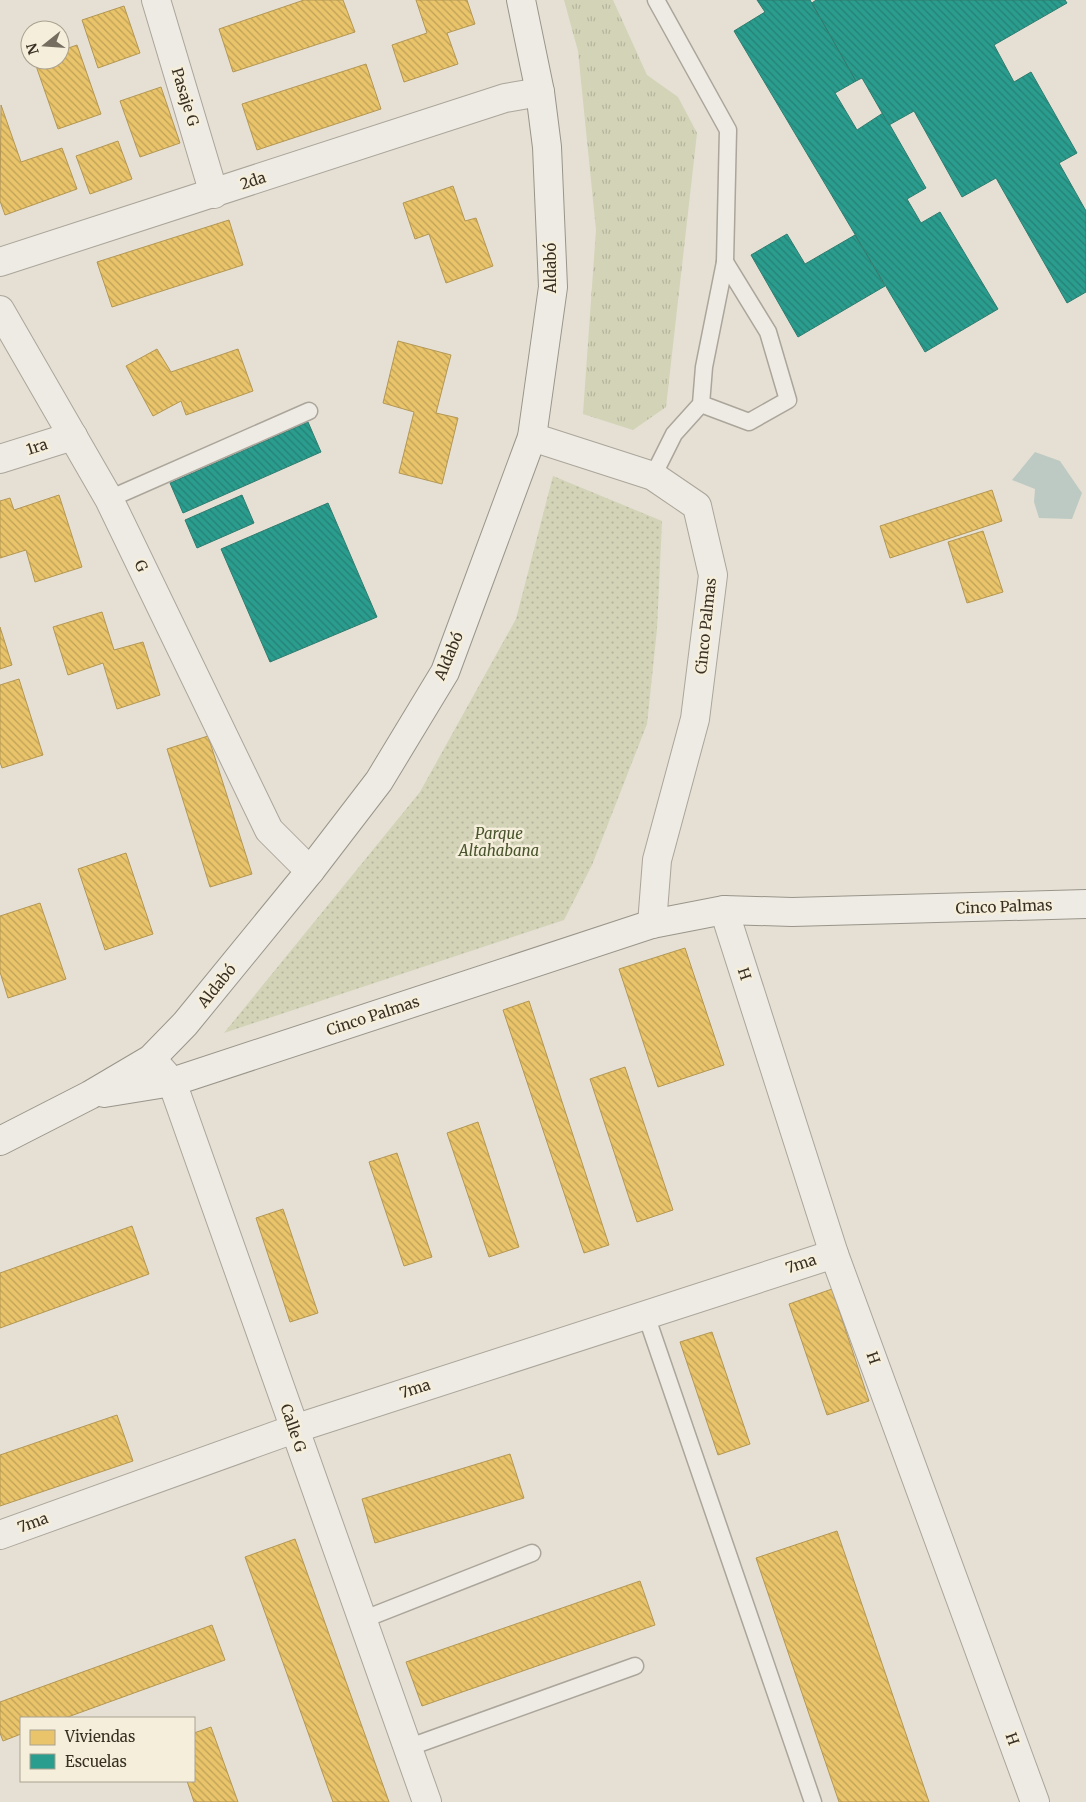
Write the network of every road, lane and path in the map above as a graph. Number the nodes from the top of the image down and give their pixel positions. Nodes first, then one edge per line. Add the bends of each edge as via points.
1 (156, 0) edge
2 (520, 0) edge
3 (656, 0) edge
4 (540, 92) junction
5 (214, 194) junction
6 (0, 262) edge
7 (725, 262) junction
8 (5, 311) edge
9 (701, 404) junction
10 (310, 411) dead end
11 (73, 436) junction
12 (532, 436) junction
13 (0, 459) edge
14 (653, 476) junction
15 (109, 499) junction
16 (310, 871) junction
17 (1086, 904) edge
18 (724, 910) junction
19 (652, 924) junction
20 (151, 1059) junction
21 (172, 1082) junction
22 (90, 1095) junction
23 (0, 1141) edge
24 (834, 1254) junction
25 (646, 1314) junction
26 (294, 1428) junction
27 (0, 1535) edge
28 (532, 1553) dead end
29 (362, 1620) junction
30 (634, 1666) dead end
31 (408, 1748) junction
32 (427, 1802) edge
33 (813, 1802) edge
34 (1035, 1802) edge

1 - 5 street, Pasaje G
2 - 4 street, Aldabó
3 - 7 lane via 728,130
4 - 5 street, 2da via 505,98 312,166
4 - 12 street, Aldabó via 547,147 553,287
5 - 6 street, 2da
7 - 9 lane via 704,367
7 - 9 lane via 768,332 788,400 749,422
8 - 11 street, G
9 - 14 lane via 674,434
10 - 15 lane
11 - 13 street, 1ra
11 - 15 street, G
12 - 14 street, Cinco Palmas
12 - 16 street, Aldabó via 445,672 379,781
14 - 19 street, Cinco Palmas via 697,506 713,575 695,718 657,860
15 - 16 street, G via 269,830
16 - 20 street, Aldabó via 186,1024
17 - 18 street, Cinco Palmas via 792,912
18 - 19 street, Cinco Palmas
18 - 24 street, H
19 - 21 street, Cinco Palmas
20 - 21 street, Calle G
20 - 22 street, Aldabó
21 - 22 street, Cinco Palmas
21 - 26 street, Calle G
22 - 23 street, Aldabó
24 - 25 street, 7ma
24 - 34 street, H
25 - 26 street, 7ma
25 - 33 lane
26 - 27 street, 7ma
26 - 29 street, Calle G
28 - 29 lane
29 - 31 street, Calle G
30 - 31 lane
31 - 32 street, Calle G

